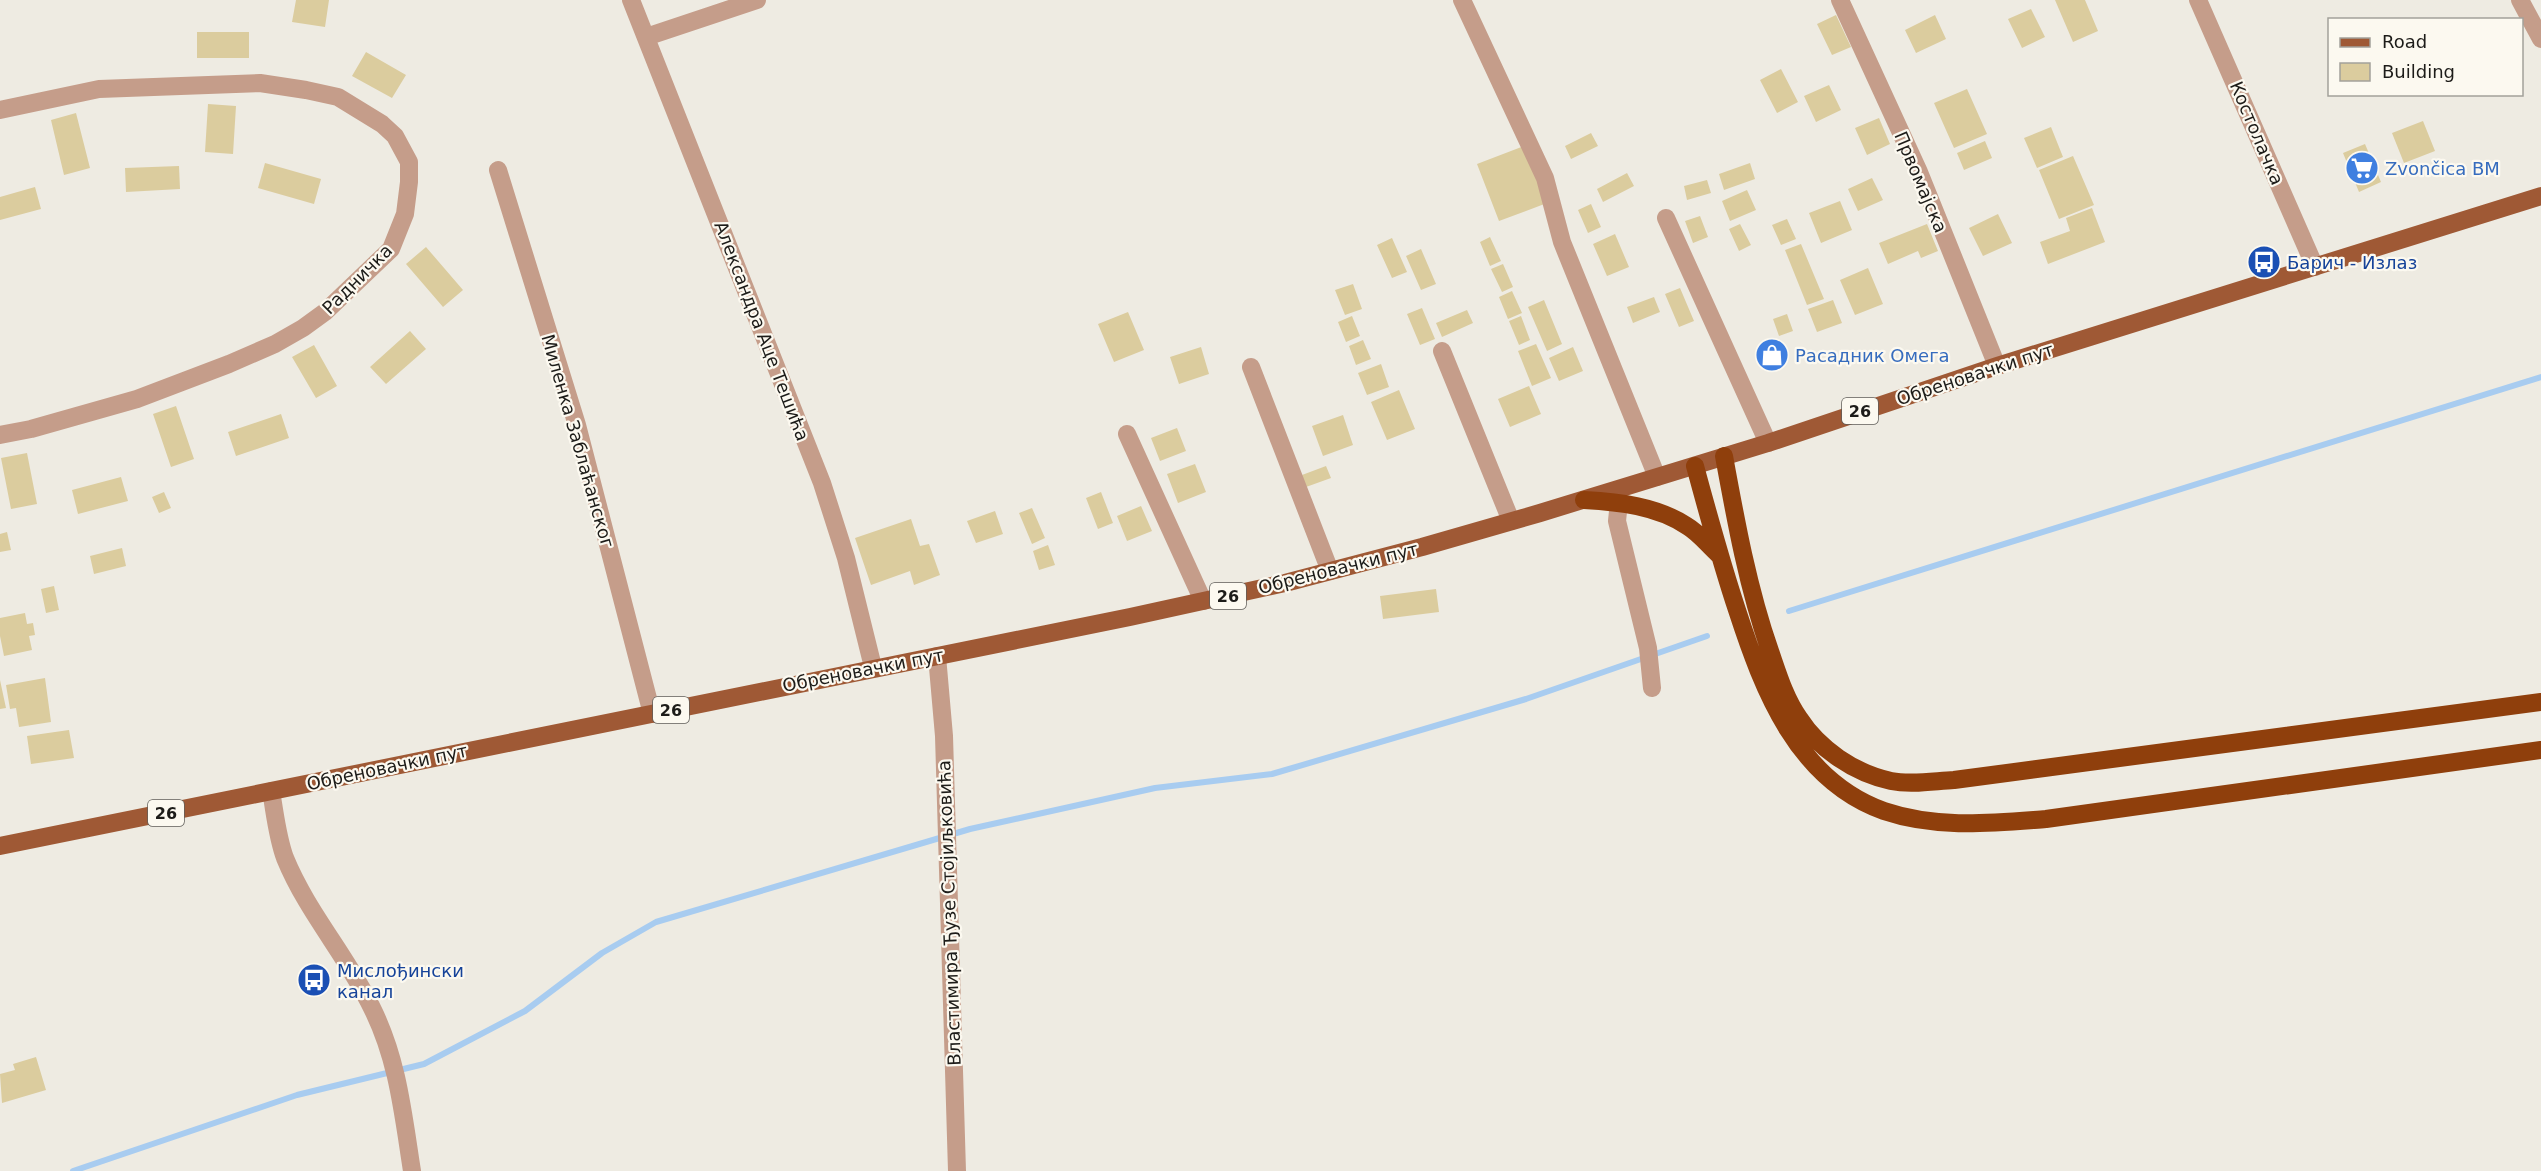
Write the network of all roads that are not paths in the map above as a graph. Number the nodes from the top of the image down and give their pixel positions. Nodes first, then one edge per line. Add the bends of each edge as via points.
1 (631, 0) edge
2 (757, 0) edge
3 (1462, 0) edge
4 (1840, 0) edge
5 (2198, 0) edge
6 (2520, 0) edge
7 (2540, 35) edge
8 (646, 37) junction
9 (0, 110) edge
10 (498, 170) dead end
11 (2541, 196) edge
12 (1666, 218) dead end
13 (2315, 267) junction
14 (1442, 351) dead end
15 (1997, 366) junction
16 (1251, 367) dead end
17 (1127, 434) dead end
18 (0, 435) edge
19 (1768, 443) junction
20 (1724, 456) junction
21 (1695, 466) junction
22 (1658, 477) junction
23 (1584, 500) junction
24 (1619, 502) junction
25 (1511, 521) junction
26 (1719, 556) junction
27 (1330, 571) junction
28 (1203, 601) junction
29 (937, 656) junction
30 (873, 668) junction
31 (1651, 679) dead end
32 (2541, 702) edge
33 (652, 714) junction
34 (2541, 750) edge
35 (271, 791) junction
36 (0, 846) edge
37 (412, 1171) edge
38 (957, 1171) edge

1 - 8 street, Александра Аце Тешића
2 - 8 street
3 - 22 street via 1545,178 1562,242
4 - 15 street, Првомајска via 1919,172
5 - 13 street, Костолачка
6 - 7 street
8 - 30 street, Александра Аце Тешића via 822,483 846,558
9 - 18 street, Радничка via 99,89 260,83 306,90 338,97 382,124 395,136 409,162 409,182 405,214 391,249 303,328 229,364 137,399
10 - 33 street, Миленка Заблаћанског via 577,424
11 - 13 main road, Обреновачки пут / 26
12 - 19 street
13 - 15 main road, Обреновачки пут / 26
14 - 25 street
15 - 19 main road, Обреновачки пут / 26
16 - 27 street
17 - 28 street
19 - 20 main road, Обреновачки пут / 26
20 - 21 main road, Обреновачки пут / 26
20 - 32 highway via 1743,561 1786,694 1817,740 1865,773 1914,782 1954,780
21 - 22 main road, Обреновачки пут / 26
21 - 26 highway
22 - 23 main road, Обреновачки пут / 26
23 - 24 highway
23 - 25 main road, Обреновачки пут / 26
24 - 26 highway via 1655,511 1688,526
24 - 31 street via 1617,521 1648,648
25 - 27 main road, Обреновачки пут / 26
26 - 34 highway via 1761,678 1791,737 1821,772 1884,811 1942,824 2046,819
27 - 28 main road, Обреновачки пут / 26
28 - 29 main road, Обреновачки пут / 26
29 - 30 main road, Обреновачки пут / 26
29 - 38 street, Властимира Ђузе Стојиљковића via 944,736
30 - 33 main road, Обреновачки пут / 26
33 - 35 main road, Обреновачки пут / 26
35 - 36 main road, Обреновачки пут / 26
35 - 37 street via 280,842 294,876 371,1005 392,1057 400,1085

